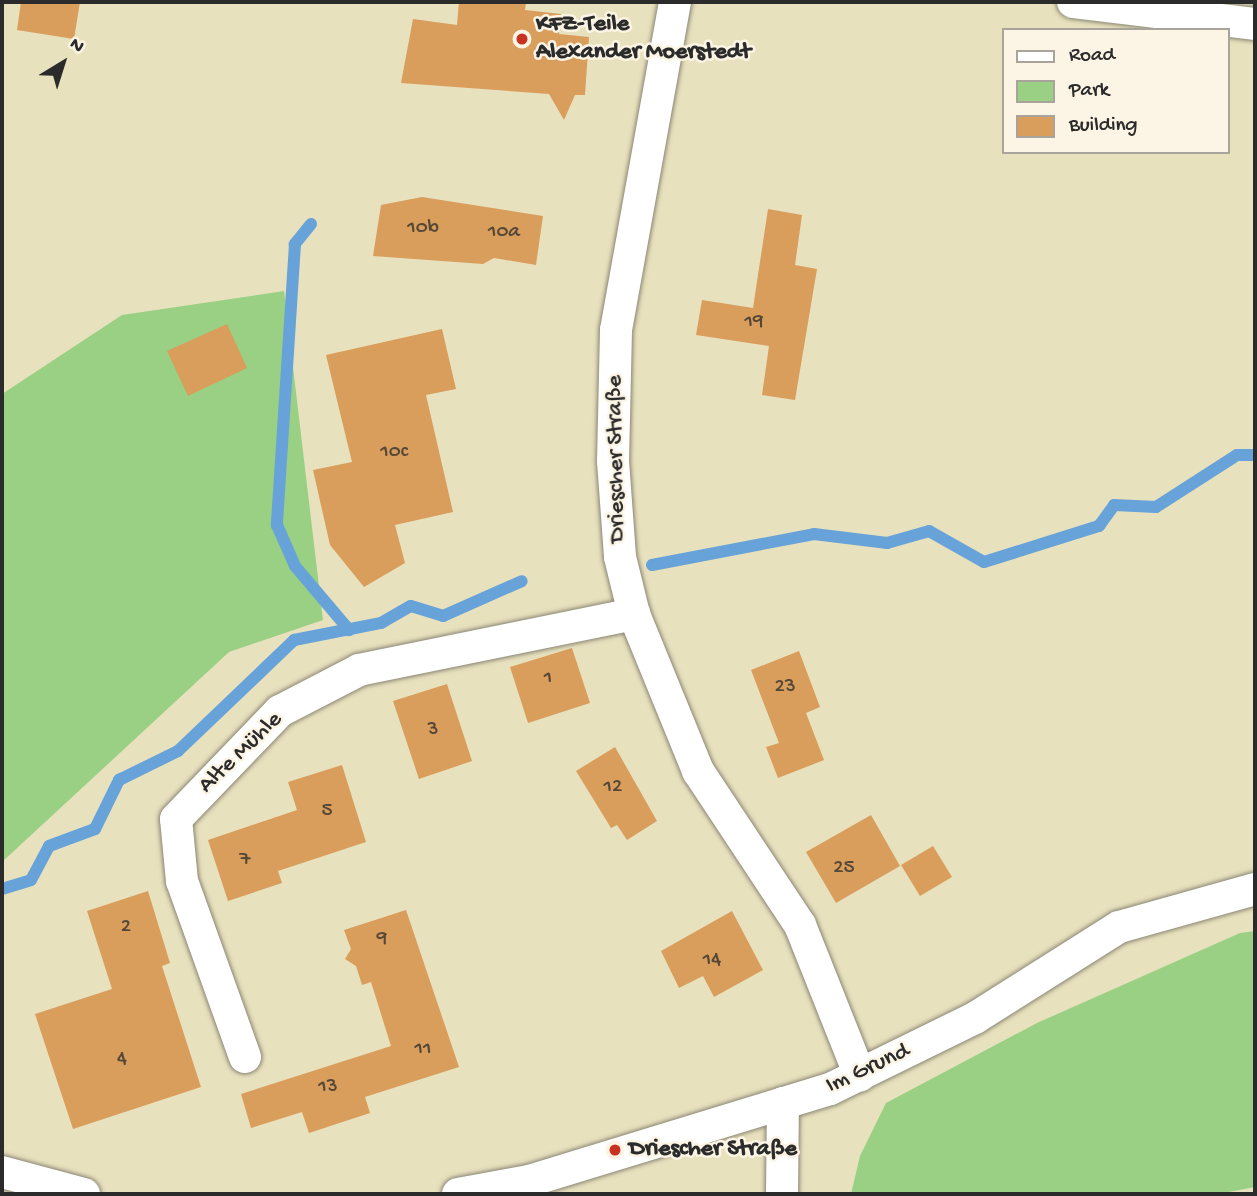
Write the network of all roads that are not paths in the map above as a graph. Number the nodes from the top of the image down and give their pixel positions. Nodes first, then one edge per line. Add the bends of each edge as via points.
1 (675, 2) edge
2 (1073, 2) edge
3 (1255, 24) edge
4 (634, 614) junction
5 (1255, 889) edge
6 (245, 1057) dead end
7 (860, 1076) junction
8 (783, 1103) junction
9 (2, 1172) edge
10 (84, 1194) edge
11 (458, 1194) edge
12 (782, 1194) edge

1 - 4 street, Driescher Straße via 616,330 613,461 620,557
2 - 3 street
4 - 6 street, Alte Mühle via 359,670 280,711 176,818 182,881
4 - 7 street, Driescher Straße via 698,771 800,925
5 - 7 street, Im Grund via 1119,927 975,1018
7 - 8 street, Im Grund
8 - 11 street, Im Grund via 529,1181
8 - 12 street
9 - 10 street

